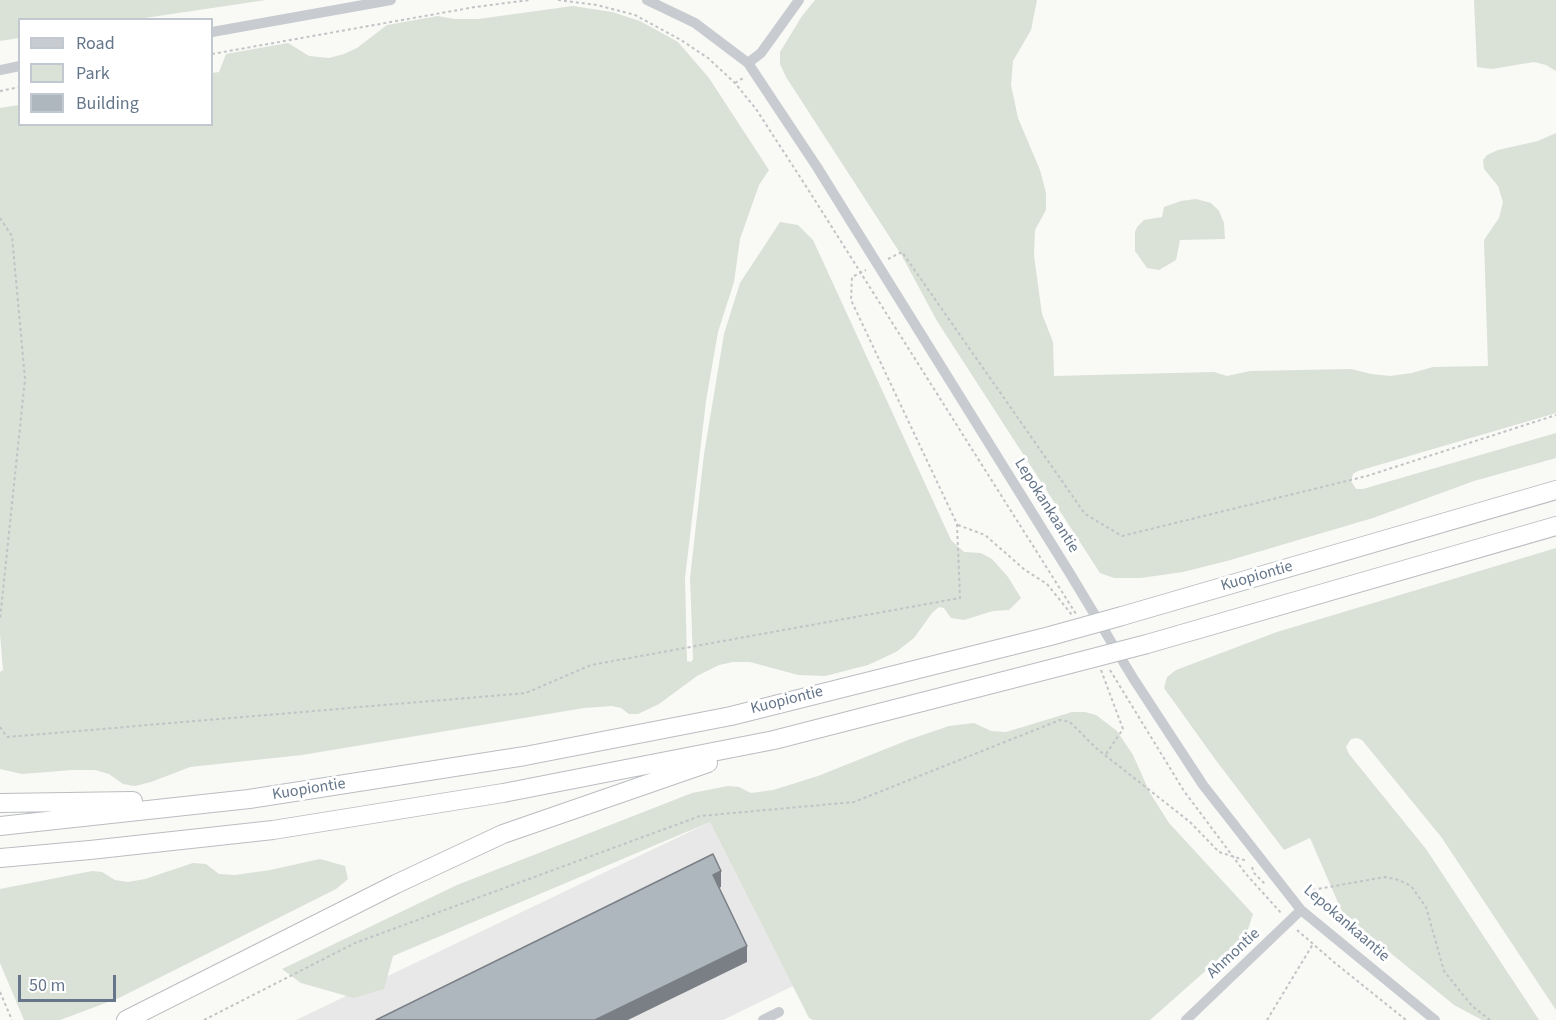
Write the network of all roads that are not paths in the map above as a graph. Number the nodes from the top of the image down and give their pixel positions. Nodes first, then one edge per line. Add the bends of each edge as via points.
1 (391, 0) edge
2 (647, 0) edge
3 (799, 0) edge
4 (213, 32) edge
5 (748, 63) junction
6 (18, 66) edge
7 (0, 70) edge
8 (1556, 490) edge
9 (1556, 526) edge
10 (774, 740) junction
11 (249, 800) junction
12 (0, 803) edge
13 (0, 826) edge
14 (0, 858) edge
15 (1301, 910) junction
16 (779, 1012) dead end
17 (126, 1020) edge
18 (763, 1020) edge
19 (1186, 1020) edge
20 (1436, 1020) edge

1 - 4 street
2 - 5 street, Lepokankaantie via 695,23
3 - 5 street via 761,53
5 - 15 street, Lepokankaantie via 818,167 1133,678 1203,785
6 - 7 street
8 - 11 highway, Kuopiontie, bridge via 1050,636 731,716 525,756
9 - 10 highway, Kuopiontie, bridge via 1147,644
10 - 14 highway, Kuopiontie via 504,793 273,830
10 - 17 highway via 503,834
11 - 12 highway
11 - 13 highway, Kuopiontie
15 - 19 street, Ahmontie
15 - 20 street, Lepokankaantie
16 - 18 street

